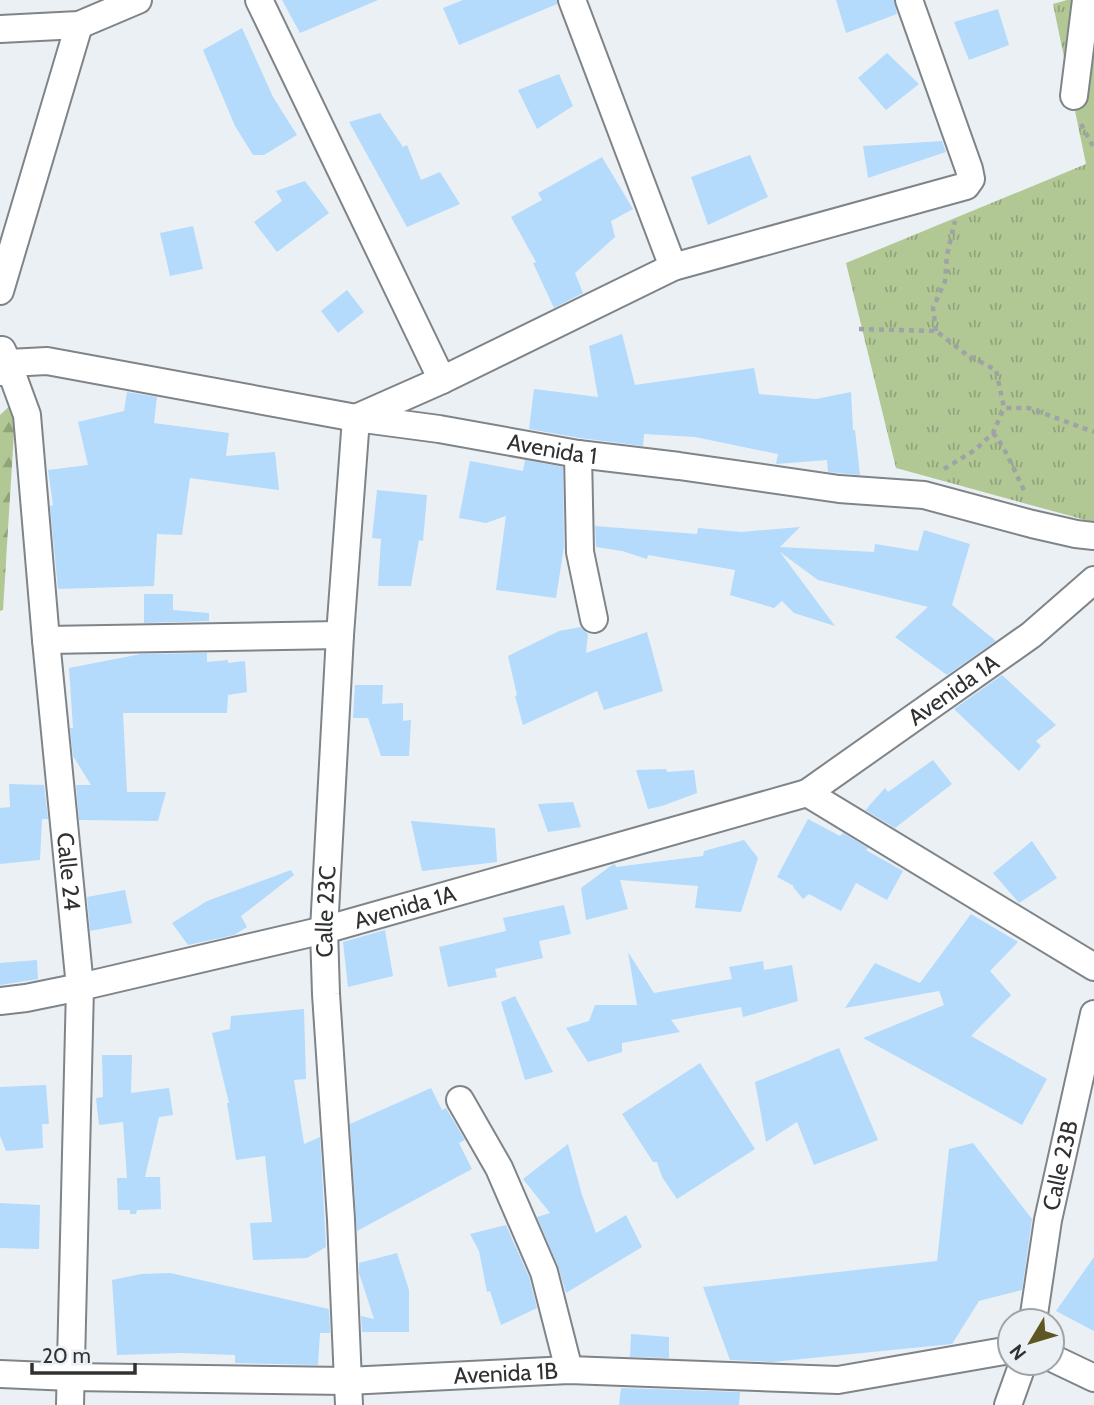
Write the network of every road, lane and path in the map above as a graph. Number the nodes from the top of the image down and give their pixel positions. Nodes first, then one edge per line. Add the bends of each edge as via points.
1 (138, 0) edge
2 (259, 0) edge
3 (572, 0) edge
4 (909, 0) edge
5 (1086, 0) edge
6 (79, 25) junction
7 (0, 29) edge
8 (1074, 96) dead end
9 (952, 190) junction
10 (673, 267) junction
11 (3, 276) edge
12 (859, 329) dead end
13 (936, 331) junction
14 (3, 360) edge
15 (442, 380) junction
16 (1004, 408) junction
17 (356, 418) junction
18 (1094, 432) edge
19 (993, 433) junction
20 (578, 454) junction
21 (925, 495) junction
22 (1032, 524) junction
23 (1094, 536) edge
24 (1094, 580) edge
25 (594, 619) dead end
26 (341, 635) junction
27 (46, 640) junction
28 (807, 793) junction
29 (324, 930) junction
30 (1094, 967) edge
31 (80, 986) junction
32 (0, 1001) edge
33 (1094, 1014) edge
34 (460, 1100) dead end
35 (1034, 1307) edge
36 (996, 1352) edge
37 (1066, 1365) edge
38 (569, 1370) junction
39 (0, 1374) edge
40 (71, 1377) junction
41 (1018, 1377) edge
42 (1094, 1378) edge
43 (348, 1393) edge
44 (70, 1405) edge
45 (1008, 1405) edge

1 - 6 street
2 - 15 street
3 - 10 street
4 - 9 street via 969,169 971,179 966,186
5 - 8 street
6 - 7 street
6 - 11 street
9 - 10 street
9 - 13 path via 957,213 945,281 933,308
10 - 15 street
12 - 13 path
13 - 16 path via 996,370
14 - 17 street, Avenida 1 via 47,360
14 - 27 street, Calle 24 via 27,415
15 - 17 street
16 - 18 path via 1029,408
16 - 19 path
17 - 20 street, Avenida 1
17 - 26 street, Calle 23C
19 - 21 path via 946,467
19 - 22 path via 1032,506
20 - 21 street, Avenida 1 via 839,489
20 - 25 street via 580,552
21 - 22 street, Avenida 1
22 - 23 street, Avenida 1
24 - 28 street, Avenida 1A via 1031,635
26 - 27 street
26 - 29 street, Calle 23C
27 - 31 street, Calle 24
28 - 29 street, Avenida 1A
28 - 30 street
29 - 31 street, Avenida 1A
29 - 43 street, Calle 23C
31 - 32 street, Avenida 1A
31 - 40 street, Calle 24
33 - 35 street, Calle 23B via 1048,1220
34 - 38 street via 499,1168 544,1272
36 - 38 street, Avenida 1B via 838,1380
37 - 42 street
38 - 43 street, Avenida 1B
39 - 40 street, Avenida 1B
40 - 43 street, Avenida 1B
40 - 44 street, Calle 24
41 - 45 street

